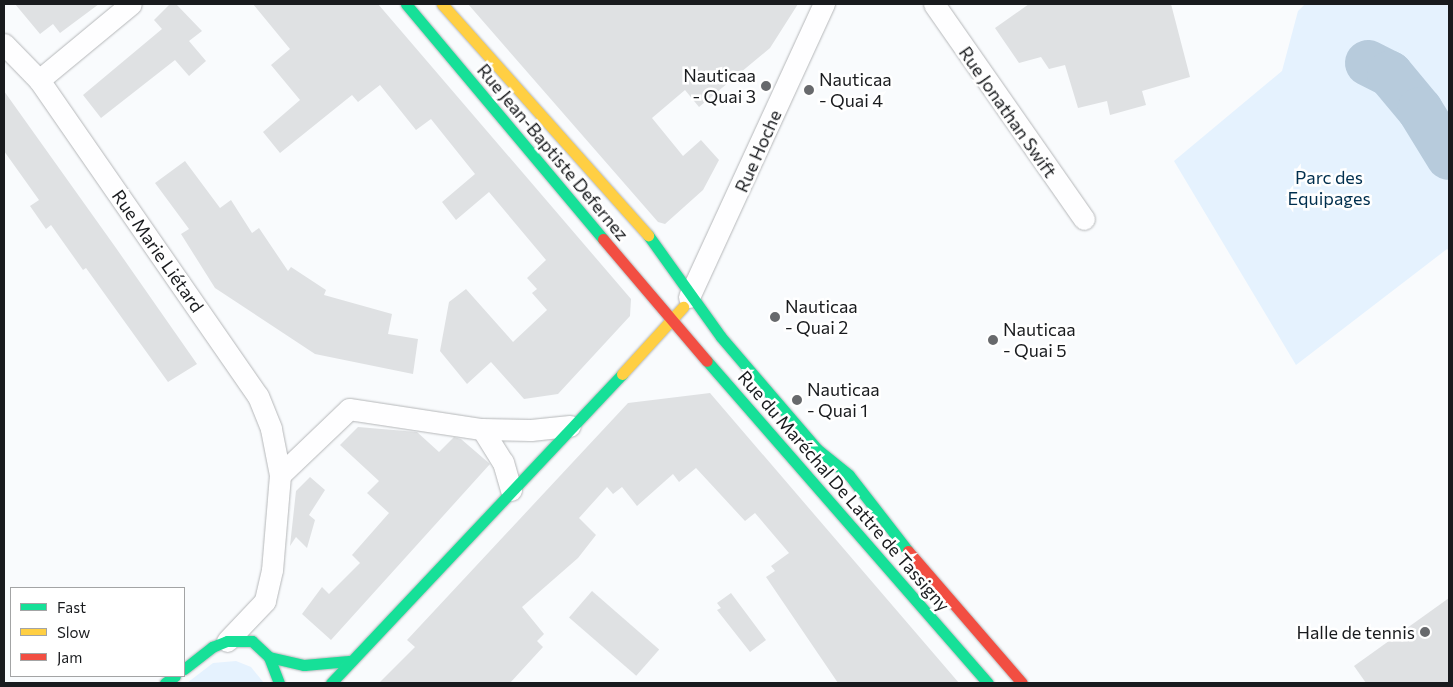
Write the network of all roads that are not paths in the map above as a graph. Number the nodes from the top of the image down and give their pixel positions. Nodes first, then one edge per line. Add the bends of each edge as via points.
1 (132, 4) edge
2 (406, 4) edge
3 (442, 4) edge
4 (824, 4) edge
5 (934, 4) edge
6 (4, 44) edge
7 (39, 80) junction
8 (1084, 219) dead end
9 (689, 297) junction
10 (673, 322) junction
11 (570, 426) junction
12 (482, 429) junction
13 (280, 475) junction
14 (510, 490) junction
15 (227, 641) junction
16 (269, 657) junction
17 (349, 661) junction
18 (185, 668) edge
19 (334, 682) edge
20 (279, 683) edge
21 (988, 683) edge
22 (1022, 683) edge

1 - 7 street
2 - 10 main road, Rue Jean-Baptiste Defernez
3 - 9 main road, Rue Jean-Baptiste Defernez via 664,254
4 - 9 street, Rue Hoche
5 - 8 street, Rue Jonathan Swift
6 - 7 street, Rue Marie Liétard
7 - 13 street, Rue Marie Liétard via 258,396 271,429
9 - 10 main road
9 - 22 main road, Rue du Maréchal De Lattre de Tassigny via 817,449 849,475 907,550
10 - 11 main road
10 - 21 main road, Rue du Maréchal De Lattre de Tassigny
11 - 12 street via 531,430
11 - 14 main road
12 - 13 street via 349,409
12 - 14 street via 503,462
13 - 15 street, Rue Marie Liétard via 272,570 265,601
14 - 17 main road
15 - 16 main road via 252,642
15 - 18 main road via 212,647
16 - 17 main road via 304,665
16 - 20 main road
17 - 19 main road

